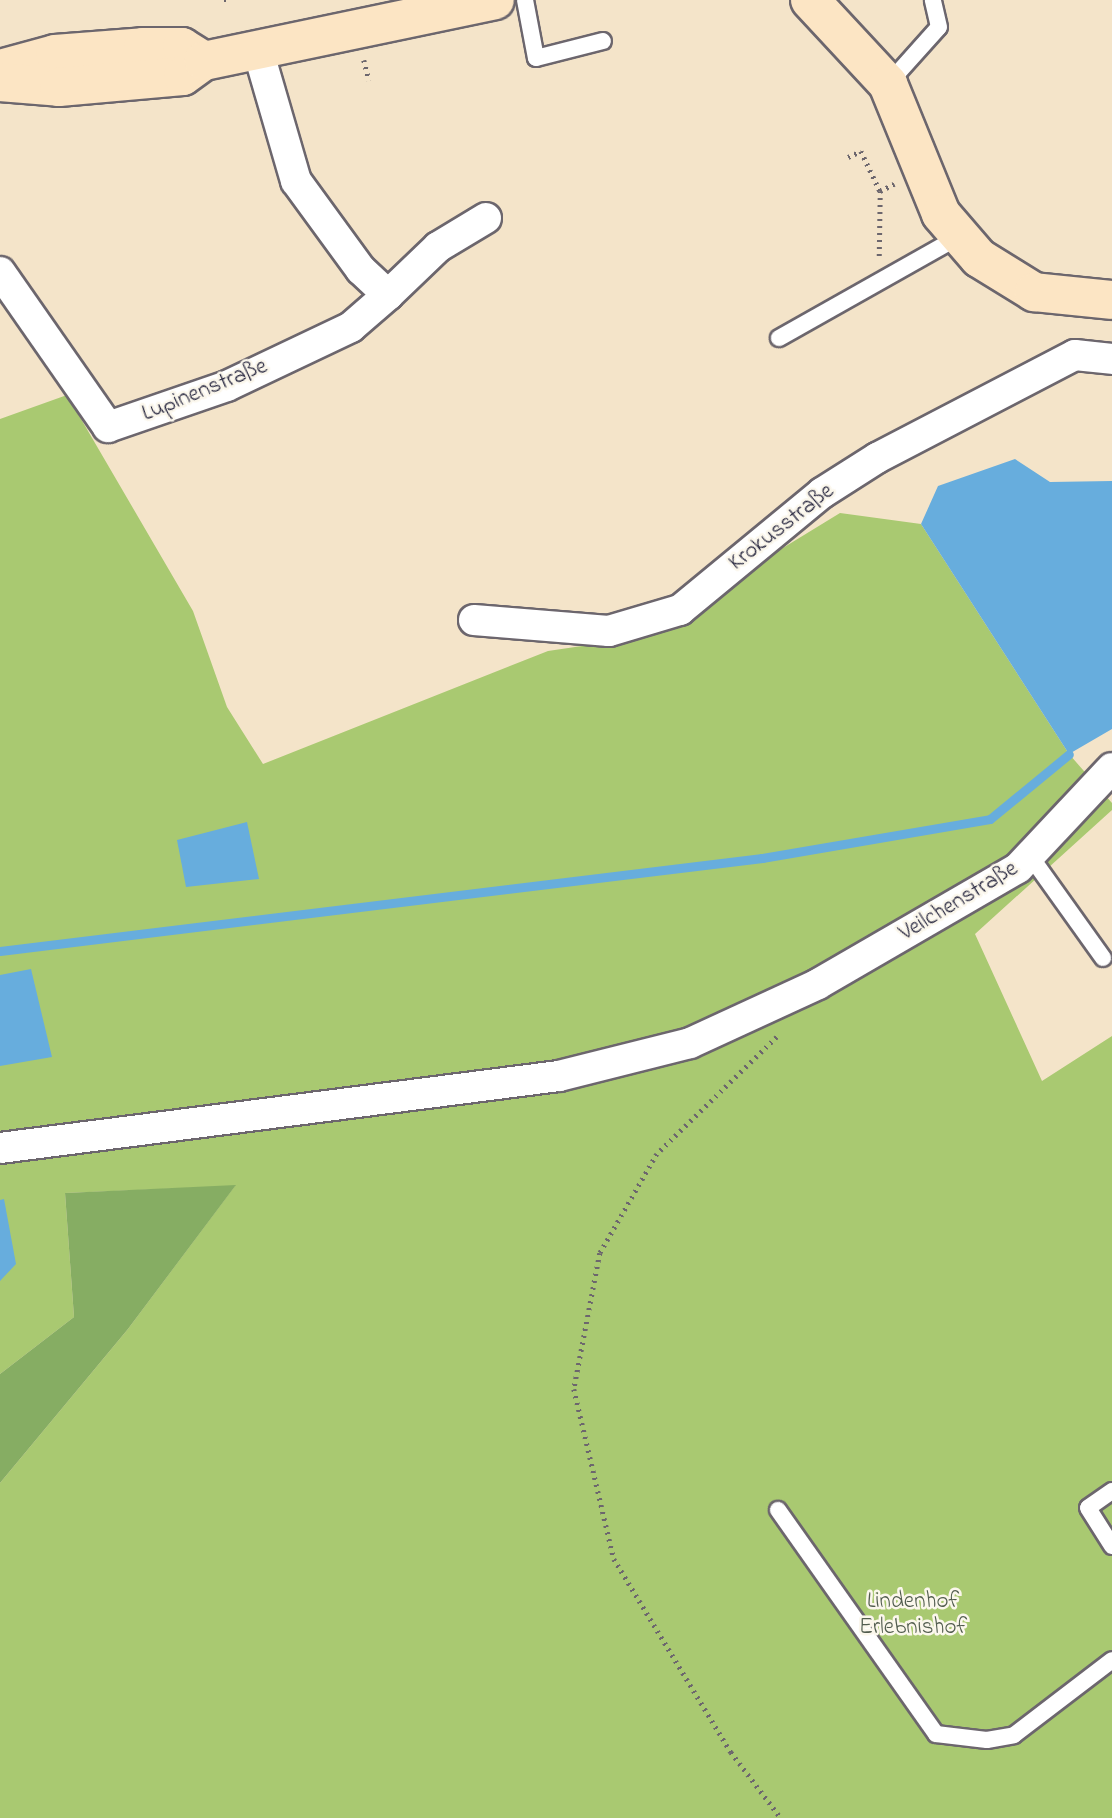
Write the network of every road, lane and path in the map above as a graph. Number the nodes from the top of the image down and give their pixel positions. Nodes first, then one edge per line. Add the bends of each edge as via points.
1 (495, 0) edge
2 (525, 0) edge
3 (810, 0) edge
4 (933, 0) edge
5 (603, 41) dead end
6 (259, 54) junction
7 (204, 61) junction
8 (0, 69) edge
9 (0, 82) edge
10 (888, 84) junction
11 (848, 157) dead end
12 (923, 170) junction
13 (880, 191) junction
14 (486, 218) dead end
15 (960, 236) junction
16 (0, 272) edge
17 (879, 282) junction
18 (388, 295) junction
19 (1112, 300) edge
20 (779, 338) dead end
21 (1112, 359) edge
22 (474, 620) dead end
23 (1112, 768) edge
24 (1031, 856) junction
25 (1103, 958) dead end
26 (780, 1033) dead end
27 (0, 1148) edge
28 (1112, 1491) edge
29 (778, 1510) dead end
30 (1112, 1546) edge
31 (1112, 1660) edge
32 (781, 1818) edge

1 - 6 main road
2 - 5 lane via 536,58
3 - 10 main road
4 - 10 lane via 939,27
6 - 7 main road
6 - 18 street via 296,181 361,270
7 - 8 main road via 182,47 143,47 55,54
7 - 9 main road via 183,76 59,87
10 - 12 main road
11 - 13 path via 861,151
12 - 13 path
12 - 15 main road via 941,214
13 - 17 path
14 - 18 street, Lupinenstraße via 439,247
15 - 17 lane
15 - 19 main road via 979,258 1034,292
16 - 18 street, Lupinenstraße via 108,427 214,391 351,327
17 - 20 lane
21 - 22 street, Krokusstraße via 1075,355 822,493 680,610 609,631
23 - 24 street, Veilchenstraße
24 - 25 lane
24 - 27 street, Veilchenstraße via 818,984 690,1043 559,1076
26 - 32 path via 758,1063 657,1154 644,1176 600,1253 574,1389 614,1559 731,1752
28 - 30 lane via 1088,1508
29 - 31 lane via 936,1734 987,1740 1014,1735

